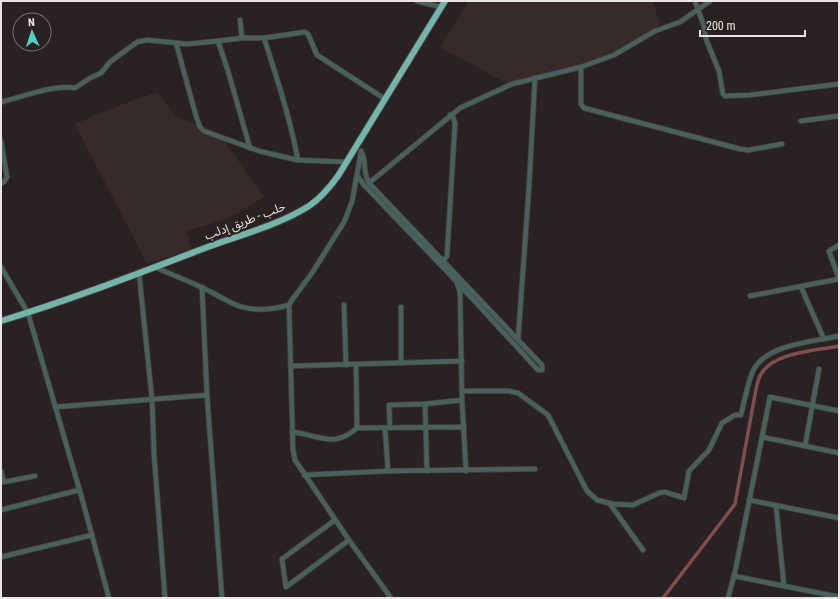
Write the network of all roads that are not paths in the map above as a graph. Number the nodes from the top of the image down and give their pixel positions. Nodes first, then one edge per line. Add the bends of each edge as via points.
1 (417, 1) edge
2 (695, 1) edge
3 (710, 1) edge
4 (443, 4) edge
5 (698, 11) junction
6 (240, 20) dead end
7 (242, 38) junction
8 (264, 38) junction
9 (218, 41) junction
10 (176, 43) junction
11 (581, 67) junction
12 (535, 78) junction
13 (839, 84) edge
14 (384, 99) junction
15 (1, 102) edge
16 (450, 115) junction
17 (839, 116) edge
18 (801, 121) dead end
19 (1, 141) edge
20 (782, 144) dead end
21 (250, 148) junction
22 (359, 149) junction
23 (298, 160) junction
24 (347, 162) junction
25 (357, 174) junction
26 (1, 183) edge
27 (369, 183) junction
28 (839, 245) edge
29 (444, 260) junction
30 (1, 267) edge
31 (155, 267) junction
32 (140, 273) junction
33 (457, 274) junction
34 (839, 279) edge
35 (457, 282) junction
36 (202, 287) junction
37 (801, 287) junction
38 (750, 296) dead end
39 (289, 305) junction
40 (344, 305) dead end
41 (401, 307) dead end
42 (28, 313) junction
43 (1, 321) edge
44 (839, 336) edge
45 (824, 339) junction
46 (518, 340) junction
47 (462, 361) junction
48 (401, 363) junction
49 (346, 365) junction
50 (356, 365) junction
51 (291, 366) junction
52 (819, 369) dead end
53 (463, 391) junction
54 (207, 395) junction
55 (152, 399) junction
56 (462, 400) junction
57 (425, 404) junction
58 (812, 406) junction
59 (55, 407) junction
60 (839, 411) edge
61 (464, 426) junction
62 (426, 427) junction
63 (357, 428) junction
64 (387, 428) junction
65 (292, 432) junction
66 (762, 437) junction
67 (804, 446) junction
68 (839, 453) edge
69 (534, 470) dead end
70 (1, 471) edge
71 (388, 471) junction
72 (427, 471) junction
73 (466, 471) junction
74 (304, 475) junction
75 (35, 476) dead end
76 (80, 490) junction
77 (749, 500) junction
78 (610, 504) junction
79 (776, 506) junction
80 (1, 510) edge
81 (839, 518) edge
82 (335, 520) junction
83 (92, 534) junction
84 (349, 540) junction
85 (643, 550) dead end
86 (1, 558) edge
87 (734, 576) junction
88 (784, 586) junction
89 (824, 596) edge
90 (839, 597) edge
91 (109, 598) edge
92 (165, 598) edge
93 (222, 598) edge
94 (390, 598) edge
95 (728, 598) edge

1 - 4 street
2 - 5 street
3 - 5 street
4 - 14 highway, حلب - طريق إدلب
5 - 11 street via 680,22 655,31 614,55
5 - 13 street via 725,96
6 - 7 street
7 - 8 street
7 - 9 street
8 - 14 street via 305,32 316,55
8 - 23 street via 287,113
9 - 10 street
9 - 21 street
10 - 15 street via 147,40 137,42 101,72 75,88 54,88
10 - 21 street via 200,127 204,131
11 - 12 street
11 - 20 street via 580,104 584,108 740,149 749,150
12 - 16 street via 507,86
12 - 46 street
14 - 22 highway, حلب - طريق إدلب
16 - 27 street
16 - 29 street via 455,123 447,256
17 - 18 street
19 - 26 street via 7,177
21 - 23 street
22 - 24 highway, حلب - طريق إدلب
22 - 25 street
22 - 27 street via 363,155 364,172
23 - 24 street
24 - 31 highway, حلب - طريق إدلب via 321,197 298,213
25 - 35 street via 364,185
25 - 39 street via 352,202 344,222
27 - 29 street
28 - 34 street via 829,251
29 - 33 street
30 - 42 street
31 - 32 highway, حلب - طريق إدلب
31 - 36 street
32 - 42 highway, حلب - طريق إدلب
32 - 55 street
33 - 35 street
33 - 46 street
34 - 37 street
35 - 46 street via 538,370 542,370 542,365
35 - 47 street via 460,292
36 - 39 street via 234,304 252,310
36 - 54 street
37 - 38 street
37 - 45 street
39 - 51 street
40 - 49 street
41 - 48 street
42 - 43 highway, حلب - طريق إدلب
42 - 59 street
44 - 45 street
45 - 78 street via 781,348 763,358 752,372 741,415 735,415 722,423 709,450 689,470 684,498 666,492 633,505
47 - 48 street
47 - 53 street
48 - 50 street
49 - 50 street
49 - 51 street
50 - 63 street
51 - 65 street
52 - 58 street
53 - 56 street
53 - 78 street via 509,391 518,394 548,415 587,490 597,500
54 - 55 street
54 - 93 street
55 - 59 street
55 - 92 street
56 - 57 street
56 - 61 street
57 - 62 street
57 - 64 street via 389,405
58 - 60 street
58 - 66 street via 770,397
58 - 67 street
59 - 76 street
61 - 62 street
61 - 73 street
62 - 64 street
62 - 72 street
63 - 64 street
63 - 65 street via 344,438 336,440
64 - 71 street
65 - 74 street via 295,460
66 - 67 street
66 - 77 street
67 - 68 street
69 - 73 street
70 - 75 street via 4,482
71 - 72 street
71 - 74 street
72 - 73 street
74 - 82 street
76 - 80 street
76 - 83 street
77 - 79 street
77 - 87 street
78 - 85 street
79 - 81 street
79 - 88 street
82 - 84 street
82 - 84 street via 282,559 286,587
83 - 86 street
83 - 91 street
84 - 94 street
87 - 88 street
87 - 95 street
88 - 89 street
89 - 90 street

